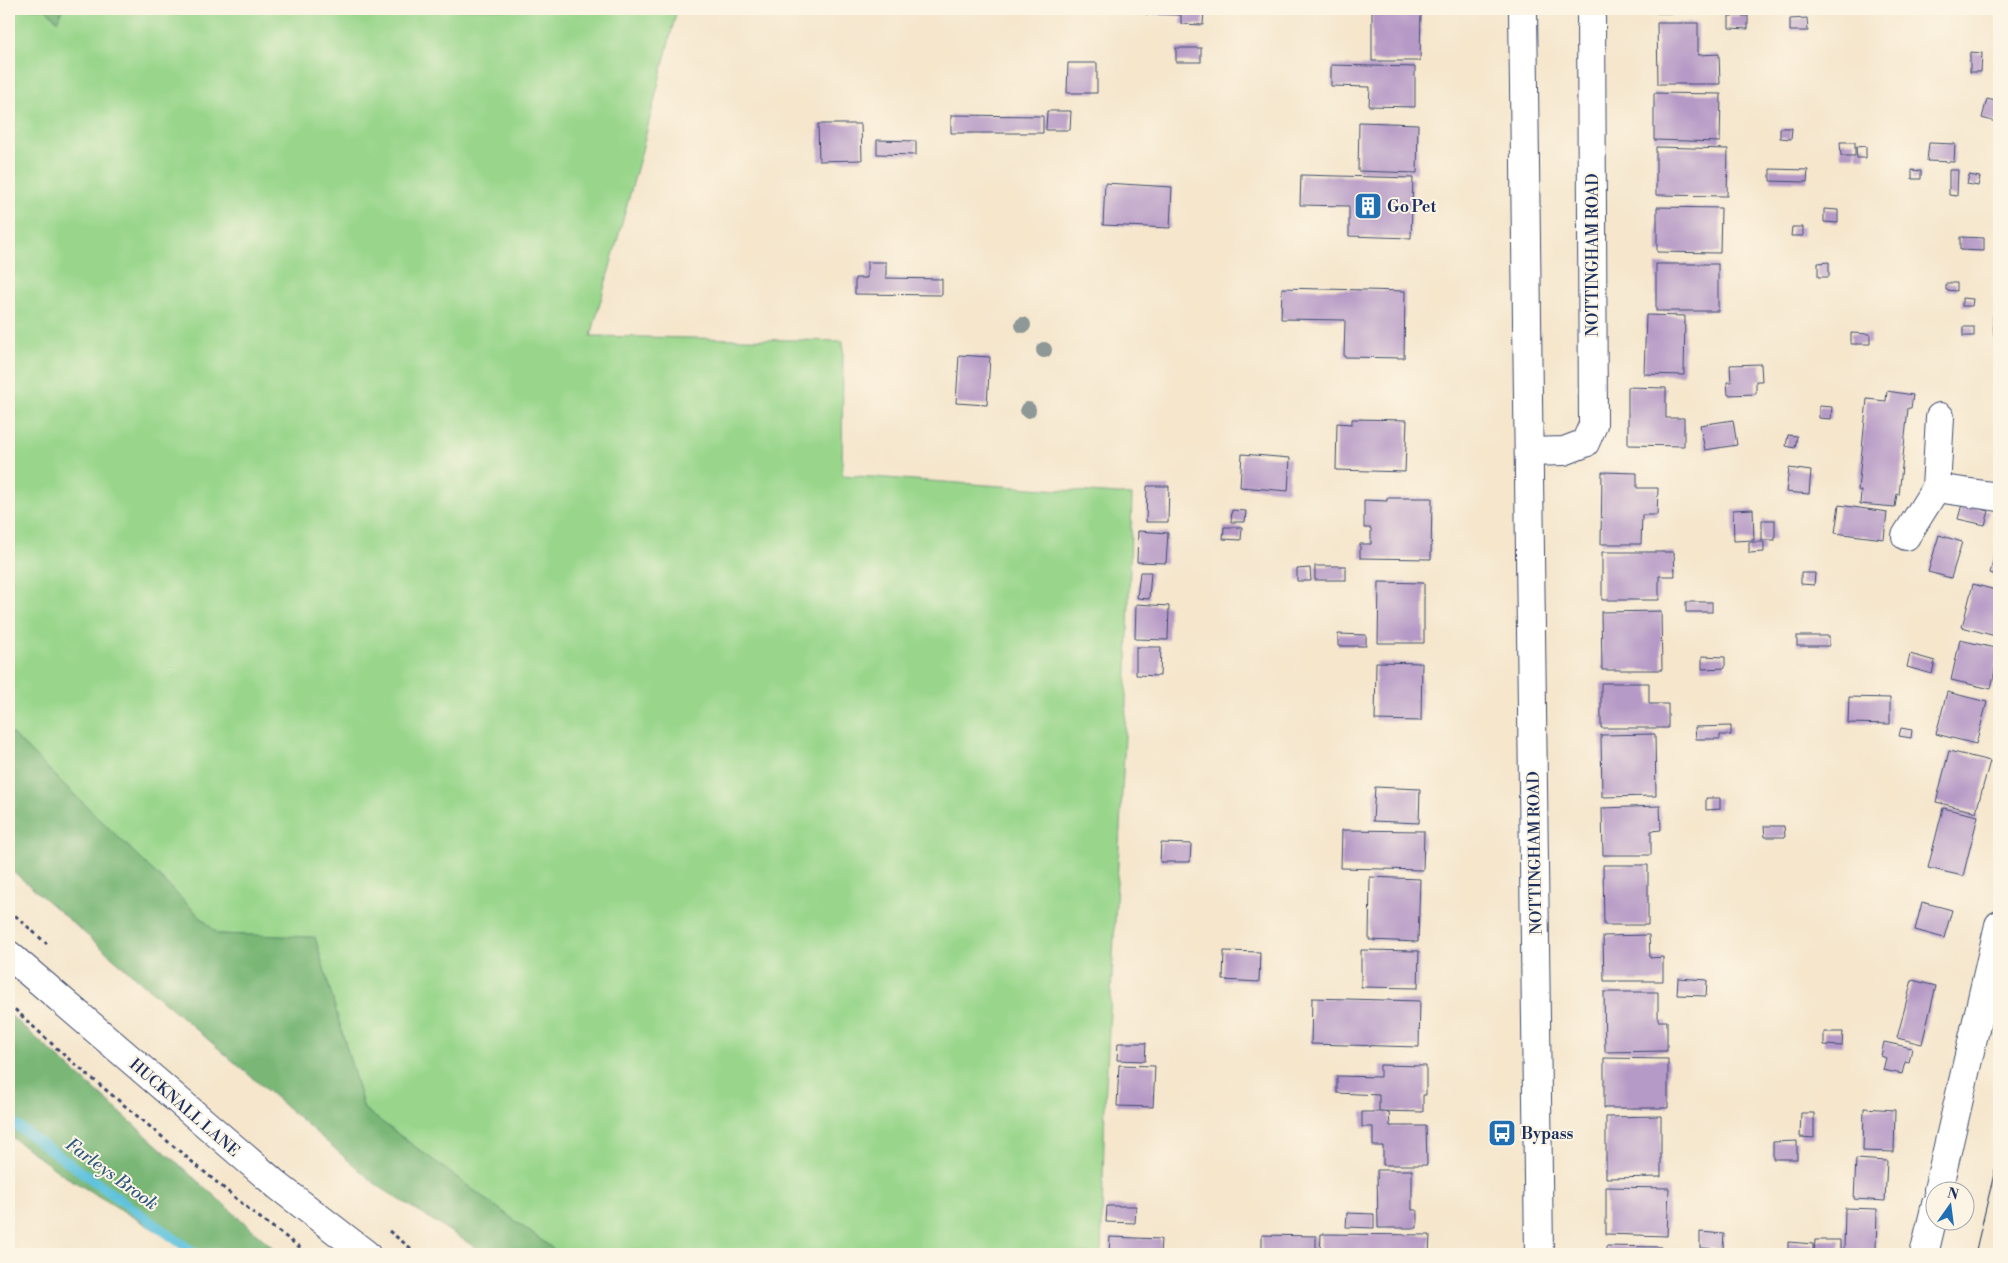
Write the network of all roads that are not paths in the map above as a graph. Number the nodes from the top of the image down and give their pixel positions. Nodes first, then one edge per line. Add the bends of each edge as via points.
1 (1524, 9) edge
2 (1590, 9) edge
3 (1940, 417) dead end
4 (1529, 452) junction
5 (1936, 488) junction
6 (1999, 497) edge
7 (1906, 536) dead end
8 (1999, 925) edge
9 (9, 956) edge
10 (1940, 1180) edge
11 (1930, 1230) edge
12 (366, 1254) edge
13 (1539, 1254) edge
14 (1924, 1254) edge

1 - 4 street, NOTTINGHAM ROAD
2 - 4 street, NOTTINGHAM ROAD via 1593,425 1585,443 1564,451
3 - 5 street
4 - 13 street, NOTTINGHAM ROAD
5 - 6 street
5 - 7 street
8 - 10 street
9 - 12 street, HUCKNALL LANE via 278,1186
11 - 14 street

